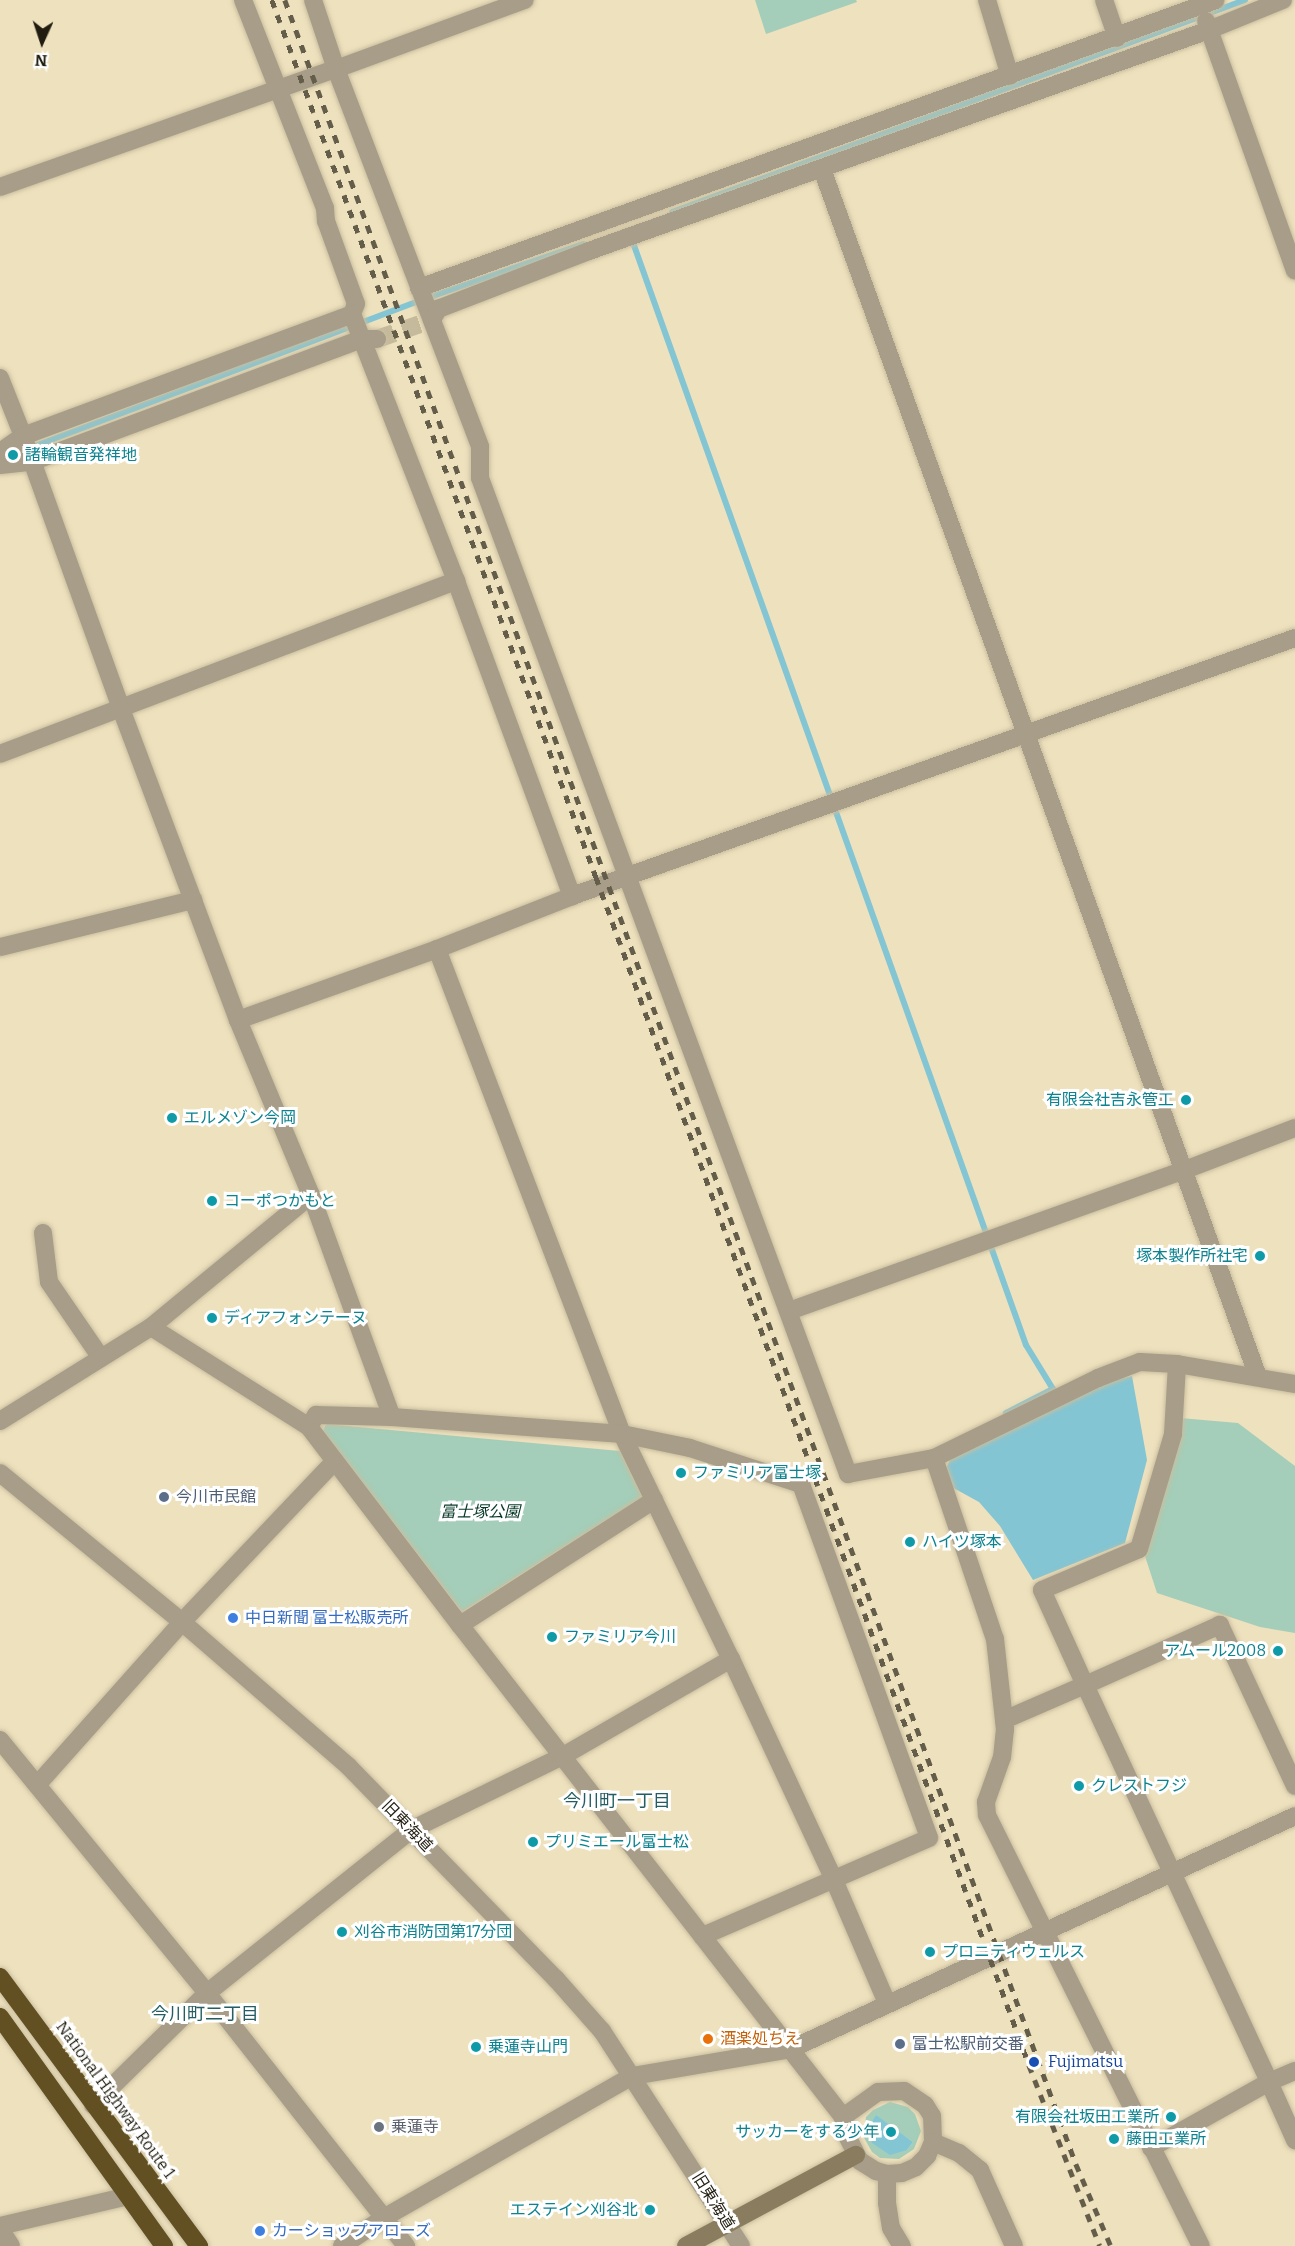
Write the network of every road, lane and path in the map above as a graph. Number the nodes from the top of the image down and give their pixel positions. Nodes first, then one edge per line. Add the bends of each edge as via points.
1 (243, 0) edge
2 (313, 0) edge
3 (525, 0) edge
4 (987, 0) edge
5 (1104, 0) edge
6 (1283, 0) edge
7 (1205, 2) edge
8 (1209, 30) junction
9 (1117, 38) junction
10 (336, 69) junction
11 (1010, 76) junction
12 (280, 90) junction
13 (822, 169) junction
14 (0, 187) edge
15 (1295, 271) edge
16 (419, 288) junction
17 (352, 314) junction
18 (432, 320) junction
19 (369, 339) junction
20 (0, 378) edge
21 (23, 436) junction
22 (0, 452) edge
23 (31, 462) junction
24 (0, 465) edge
25 (456, 581) junction
26 (1295, 638) edge
27 (120, 706) junction
28 (1026, 735) junction
29 (0, 754) edge
30 (628, 878) junction
31 (572, 896) junction
32 (194, 900) junction
33 (0, 947) edge
34 (437, 949) junction
35 (238, 1020) junction
36 (1295, 1128) edge
37 (1185, 1170) junction
38 (311, 1196) junction
39 (43, 1233) dead end
40 (789, 1311) junction
41 (151, 1327) junction
42 (101, 1358) junction
43 (1177, 1364) junction
44 (1258, 1377) junction
45 (1294, 1384) edge
46 (392, 1417) junction
47 (0, 1420) edge
48 (309, 1427) junction
49 (622, 1434) junction
50 (934, 1458) junction
51 (335, 1461) junction
52 (0, 1473) edge
53 (654, 1500) junction
54 (182, 1622) junction
55 (460, 1625) junction
56 (731, 1659) junction
57 (1085, 1685) junction
58 (1004, 1720) junction
59 (0, 1740) edge
60 (563, 1756) junction
61 (37, 1785) junction
62 (1295, 1786) edge
63 (1295, 1816) edge
64 (411, 1830) junction
65 (1172, 1875) junction
66 (834, 1880) junction
67 (1046, 1933) junction
68 (702, 1936) junction
69 (0, 1977) edge
70 (207, 1993) junction
71 (887, 2002) junction
72 (0, 2017) edge
73 (791, 2049) junction
74 (1295, 2071) edge
75 (632, 2076) junction
76 (1269, 2082) junction
77 (93, 2105) junction
78 (843, 2117) junction
79 (1295, 2140) edge
80 (933, 2142) junction
81 (1151, 2148) junction
82 (856, 2155) junction
83 (887, 2174) junction
84 (129, 2196) junction
85 (385, 2217) junction
86 (727, 2223) junction
87 (0, 2228) edge
88 (11, 2246) edge
89 (164, 2246) edge
90 (199, 2246) edge
91 (342, 2246) edge
92 (406, 2246) edge
93 (686, 2246) edge
94 (741, 2246) edge
95 (902, 2246) edge
96 (1014, 2246) edge
97 (1201, 2246) edge

1 - 12 street
2 - 10 street
3 - 10 street
4 - 11 street
5 - 9 street
6 - 8 street
7 - 8 street
7 - 9 street
8 - 13 street
8 - 15 street
9 - 11 street
10 - 12 street
10 - 16 street
11 - 16 street
12 - 14 street
12 - 17 street via 326,208 326,221 356,304
13 - 18 street via 588,251 438,309
13 - 28 street
16 - 18 street
17 - 19 street
17 - 21 street
18 - 30 street via 480,447 480,478
19 - 23 street
19 - 25 street
20 - 21 street
21 - 22 street
21 - 23 street
23 - 24 street
23 - 27 street
25 - 27 street
25 - 31 street
26 - 28 street
27 - 29 street
27 - 32 street
28 - 30 street
28 - 37 street
30 - 31 street
30 - 40 street
31 - 34 street
32 - 33 street
32 - 35 street
34 - 35 street
34 - 49 street
35 - 38 street
36 - 37 street
37 - 40 street
37 - 44 street
38 - 41 street
38 - 46 street
39 - 42 street via 50,1282
40 - 50 street via 848,1474
41 - 42 street
41 - 48 street
42 - 47 street
43 - 44 street
43 - 50 street via 1140,1362 1098,1378
43 - 57 street via 1173,1434 1139,1549 1042,1590
44 - 45 street
46 - 48 street via 316,1415
46 - 49 street
48 - 51 street
49 - 53 street
49 - 66 street via 690,1448 801,1484 929,1838
50 - 58 street via 995,1639
51 - 54 street
51 - 55 street
52 - 54 street, 旧東海道
53 - 55 street
53 - 56 street
54 - 61 street
54 - 64 street, 旧東海道 via 348,1766
55 - 60 street
56 - 60 street
56 - 66 street
57 - 58 street
57 - 62 street via 1220,1625
57 - 65 street
58 - 67 street via 1002,1756 986,1802 987,1815
59 - 61 street
60 - 64 street
60 - 68 street
61 - 70 street
63 - 65 street
64 - 70 street
64 - 75 street, 旧東海道 via 556,1979 602,2031
65 - 67 street
65 - 76 street
66 - 68 street
66 - 71 street
67 - 71 street
67 - 81 street
68 - 73 street
69 - 77 highway, National Highway Route 1
70 - 77 street
70 - 85 street
71 - 73 street
72 - 84 highway
73 - 75 street
73 - 78 street
74 - 76 street
75 - 85 street
75 - 86 street, 旧東海道
76 - 79 street
76 - 81 street
77 - 90 highway, National Highway Route 1
78 - 80 street via 878,2092 904,2091 916,2097 928,2111 934,2129
78 - 82 street
80 - 83 street via 927,2156 916,2166 903,2173
80 - 96 street via 959,2153 980,2169
81 - 97 street
82 - 83 street via 865,2165
82 - 86 main road
83 - 95 street via 891,2228
84 - 87 street
84 - 89 highway
85 - 91 street
85 - 92 street
86 - 93 main road
86 - 94 street, 旧東海道
87 - 88 street

